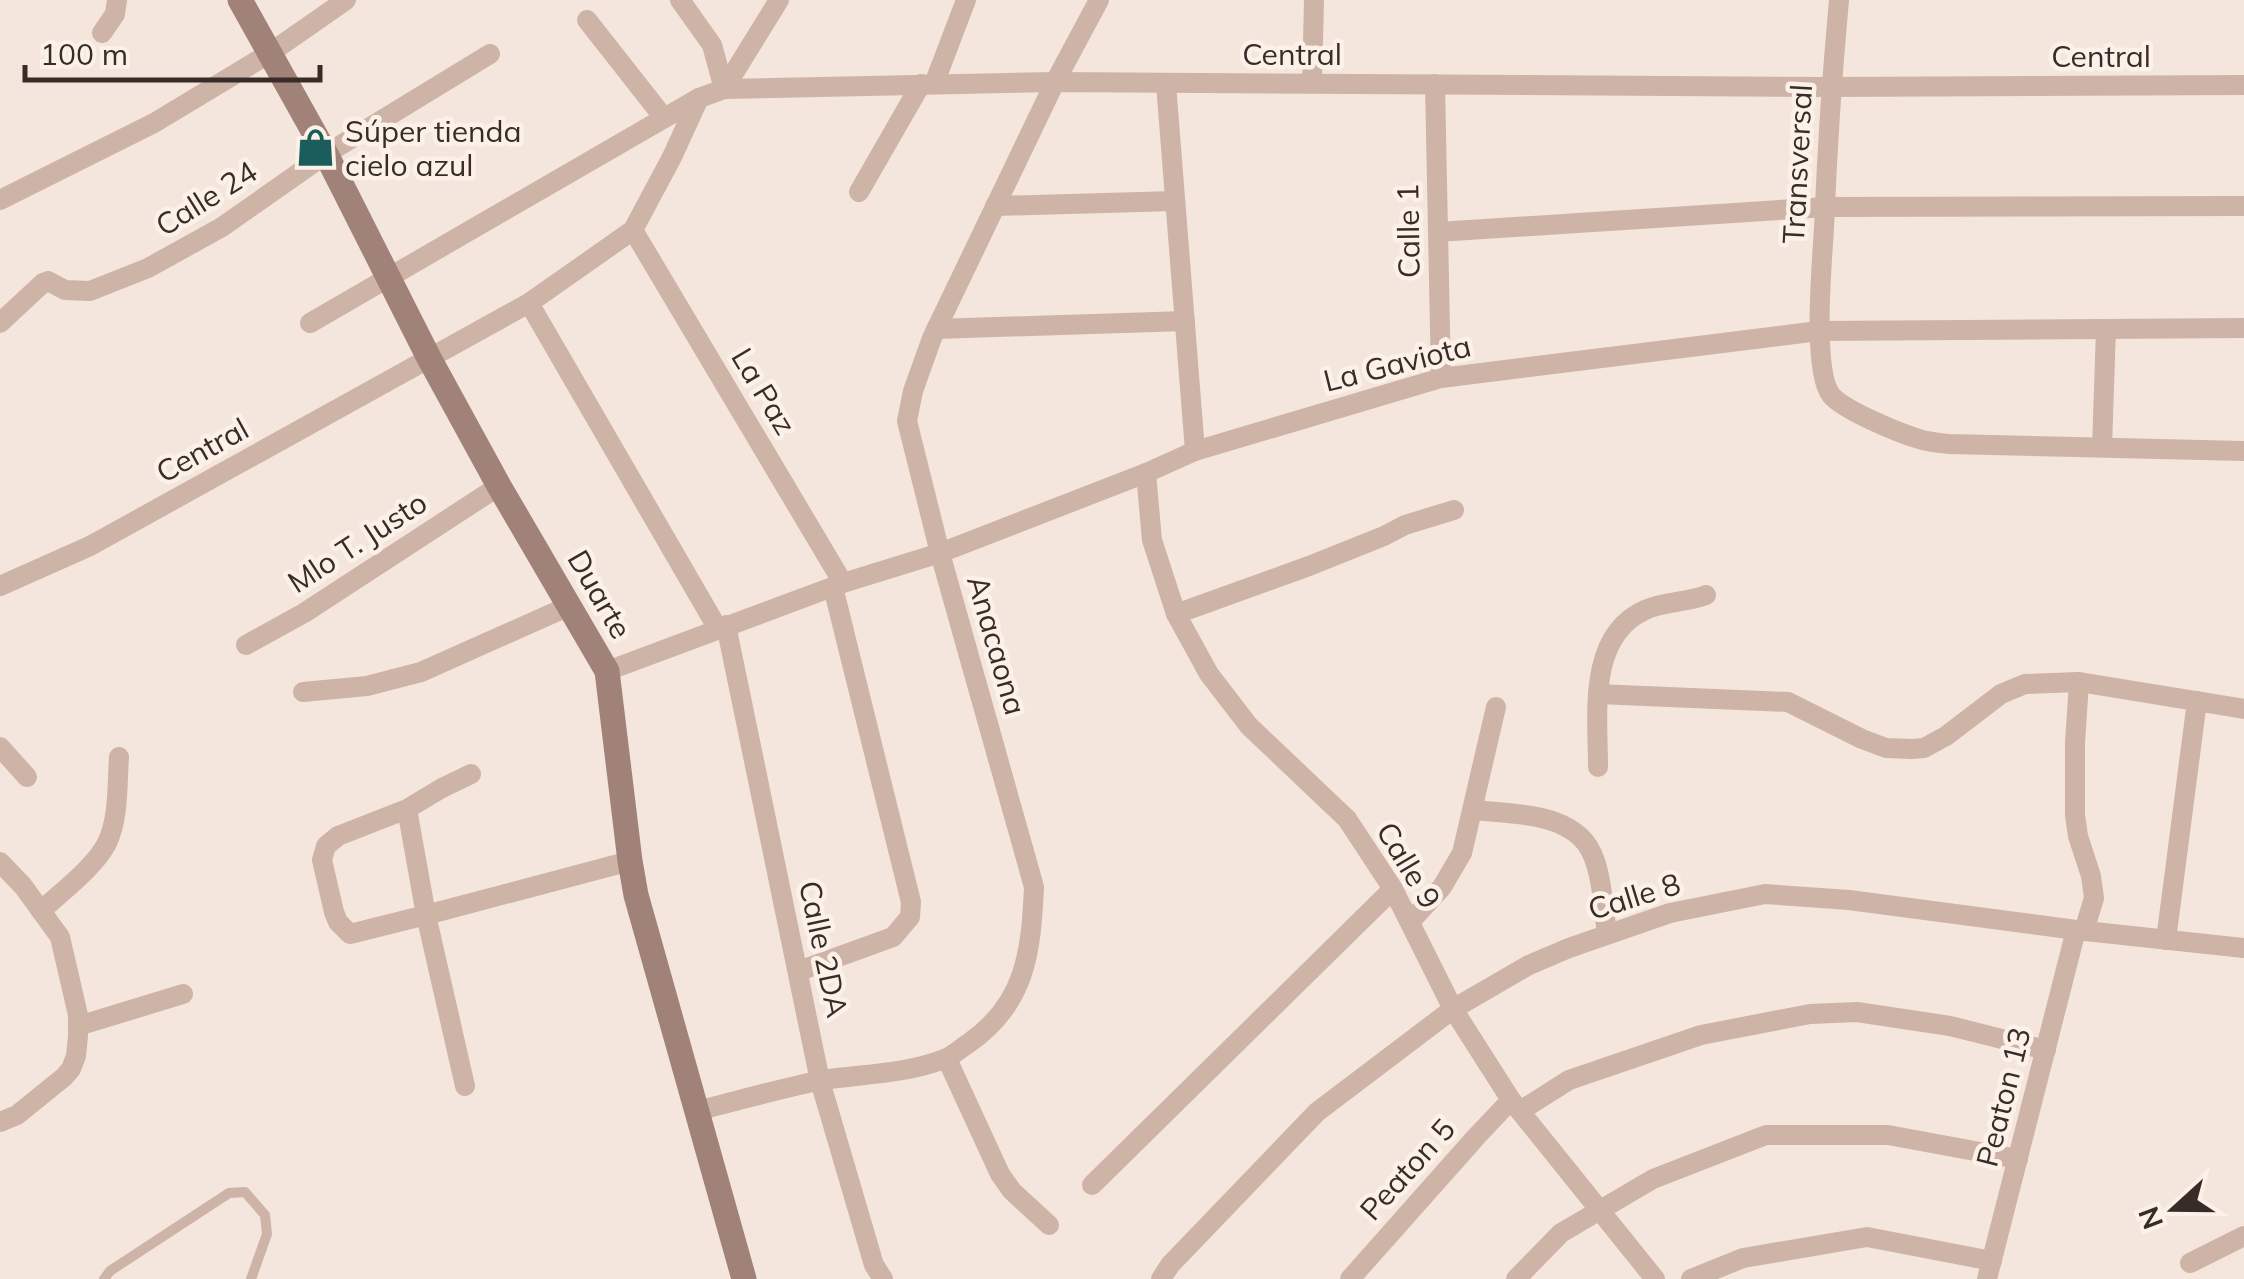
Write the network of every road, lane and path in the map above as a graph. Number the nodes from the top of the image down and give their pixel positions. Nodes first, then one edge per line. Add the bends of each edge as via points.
1 (117, 0) edge
2 (240, 0) edge
3 (346, 0) edge
4 (680, 0) edge
5 (779, 0) edge
6 (966, 0) edge
7 (1099, 0) edge
8 (1314, 0) edge
9 (1839, 0) edge
10 (586, 20) dead end
11 (102, 33) dead end
12 (270, 53) junction
13 (490, 54) dead end
14 (1055, 82) junction
15 (927, 84) junction
16 (1166, 84) junction
17 (1312, 84) junction
18 (1435, 84) junction
19 (2244, 85) edge
20 (1830, 86) junction
21 (724, 89) junction
22 (699, 98) junction
23 (664, 118) junction
24 (326, 154) junction
25 (858, 192) dead end
26 (0, 200) edge
27 (1175, 201) junction
28 (995, 206) junction
29 (2244, 206) edge
30 (1825, 207) junction
31 (633, 230) junction
32 (1438, 232) junction
33 (390, 279) junction
34 (529, 303) junction
35 (1185, 322) junction
36 (0, 323) edge
37 (310, 324) dead end
38 (2244, 328) edge
39 (2106, 329) junction
40 (936, 330) junction
41 (1819, 331) junction
42 (429, 358) junction
43 (1440, 378) junction
44 (2102, 447) junction
45 (1195, 451) junction
46 (2244, 451) edge
47 (1146, 473) junction
48 (499, 486) junction
49 (1454, 510) dead end
50 (940, 553) junction
51 (838, 585) junction
52 (0, 586) edge
53 (1706, 595) dead end
54 (569, 606) junction
55 (1176, 614) junction
56 (722, 627) junction
57 (246, 645) dead end
58 (607, 671) junction
59 (2079, 682) junction
60 (302, 692) dead end
61 (1598, 694) junction
62 (2197, 702) junction
63 (1496, 708) dead end
64 (2244, 709) edge
65 (0, 747) edge
66 (119, 757) dead end
67 (1598, 767) dead end
68 (472, 774) dead end
69 (27, 777) dead end
70 (407, 810) junction
71 (1474, 810) junction
72 (630, 861) junction
73 (0, 862) edge
74 (1394, 889) junction
75 (41, 911) junction
76 (426, 915) junction
77 (1410, 922) junction
78 (2080, 930) junction
79 (1607, 933) junction
80 (2166, 940) junction
81 (2244, 948) edge
82 (799, 971) junction
83 (184, 994) dead end
84 (1453, 1010) junction
85 (78, 1026) junction
86 (2046, 1050) junction
87 (947, 1058) junction
88 (820, 1081) junction
89 (466, 1086) dead end
90 (1516, 1105) junction
91 (696, 1111) junction
92 (0, 1122) edge
93 (2018, 1159) junction
94 (1092, 1185) dead end
95 (1601, 1210) junction
96 (1049, 1225) dead end
97 (2244, 1236) edge
98 (2190, 1262) dead end
99 (1989, 1270) edge
100 (104, 1279) edge
101 (252, 1279) edge
102 (744, 1279) edge
103 (882, 1279) edge
104 (1161, 1279) edge
105 (1350, 1279) edge
106 (1516, 1279) edge
107 (1655, 1279) edge
108 (1691, 1279) edge

1 - 11 street
2 - 12 street, Duarte
3 - 12 street
4 - 21 street via 712,45
5 - 21 street
6 - 15 street
7 - 14 street, Anacaona
8 - 17 street
9 - 20 street, Transversal
10 - 23 street
12 - 24 street, Duarte
12 - 26 street via 154,124
13 - 24 street, Calle 24
14 - 15 street, Central
14 - 16 street, Central
14 - 28 street, Anacaona
15 - 21 street, Central
15 - 25 street
16 - 17 street, Central
16 - 27 street
17 - 18 street, Central
18 - 20 street, Central
18 - 32 street, Calle 1
19 - 20 street, Central
20 - 30 street, Transversal
21 - 22 street, Central
22 - 23 street, Central
22 - 31 street
23 - 33 street, Central
24 - 33 street, Duarte
24 - 36 street, Calle 24 via 222,227 148,268 90,290 43,283
27 - 28 street
27 - 35 street
28 - 40 street, Anacaona
29 - 30 street
30 - 32 street
30 - 41 street, Transversal
31 - 34 street, Central
31 - 51 street, La Paz
32 - 43 street, Calle 1
33 - 37 street, Central
33 - 42 street, Duarte
34 - 42 street, Central
34 - 56 street, Calle 2DA
35 - 40 street
35 - 45 street
38 - 39 street, La Gaviota
39 - 41 street, La Gaviota
39 - 44 street
40 - 50 street, Anacaona via 907,421
41 - 43 street, La Gaviota
41 - 44 street, Transversal via 1831,394 1904,434 1949,444
42 - 48 street, Duarte
42 - 52 street, Central via 90,546
43 - 45 street, La Gaviota
44 - 46 street
45 - 47 street, La Gaviota
47 - 50 street, La Gaviota
47 - 55 street, Calle 9 via 1152,540
48 - 54 street, Duarte
48 - 57 street, Mlo T. Justo
49 - 55 street
50 - 51 street, La Gaviota
50 - 87 street, Anacaona via 1034,888 1014,998 987,1030
51 - 56 street, La Gaviota
51 - 82 street, La Paz via 912,902 910,918 894,937
53 - 61 street via 1646,609 1620,628 1604,656
54 - 58 street, Duarte
54 - 60 street via 421,672
55 - 74 street, Calle 9 via 1226,697 1347,820
56 - 58 street, La Gaviota
56 - 82 street, Calle 2DA
58 - 72 street, Duarte
59 - 61 street via 2025,684 1946,736 1912,750 1862,739 1788,702
59 - 62 street
59 - 78 street, Peaton 13 via 2075,815 2094,898
61 - 67 street
62 - 64 street
62 - 80 street
63 - 71 street
65 - 69 street
66 - 75 street via 108,841
68 - 70 street
70 - 76 street
70 - 76 street via 330,840 322,860 338,922 350,934
71 - 77 street via 1458,864
71 - 79 street via 1548,820 1585,842 1598,874
72 - 76 street
72 - 91 street, Duarte
73 - 75 street
74 - 77 street, Calle 9
74 - 94 street
75 - 85 street via 60,937
76 - 89 street
77 - 84 street, Calle 9
78 - 79 street, Calle 8 via 1765,894
78 - 80 street, Calle 8
78 - 86 street, Peaton 13
79 - 84 street, Calle 8 via 1529,965
80 - 81 street, Calle 8
82 - 88 street, Calle 2DA
83 - 85 street
84 - 90 street, Calle 9
84 - 104 street, Calle 8 via 1317,1112
85 - 92 street via 76,1056 64,1078
86 - 90 street, Peaton 5 via 1913,1020 1810,1014 1701,1035
86 - 93 street, Peaton 13
87 - 88 street, Anacaona
87 - 96 street via 1000,1174
88 - 91 street, Anacaona
88 - 103 street, Calle 2DA
90 - 95 street, Calle 9
90 - 105 street, Peaton 5 via 1476,1137
91 - 102 street, Duarte
93 - 95 street via 1888,1135 1766,1135 1653,1178
93 - 99 street, Peaton 13
95 - 106 street via 1561,1233
95 - 107 street, Calle 9
97 - 98 street
99 - 108 street via 1867,1237 1742,1258
100 - 101 lane via 229,1193 245,1192 266,1216

